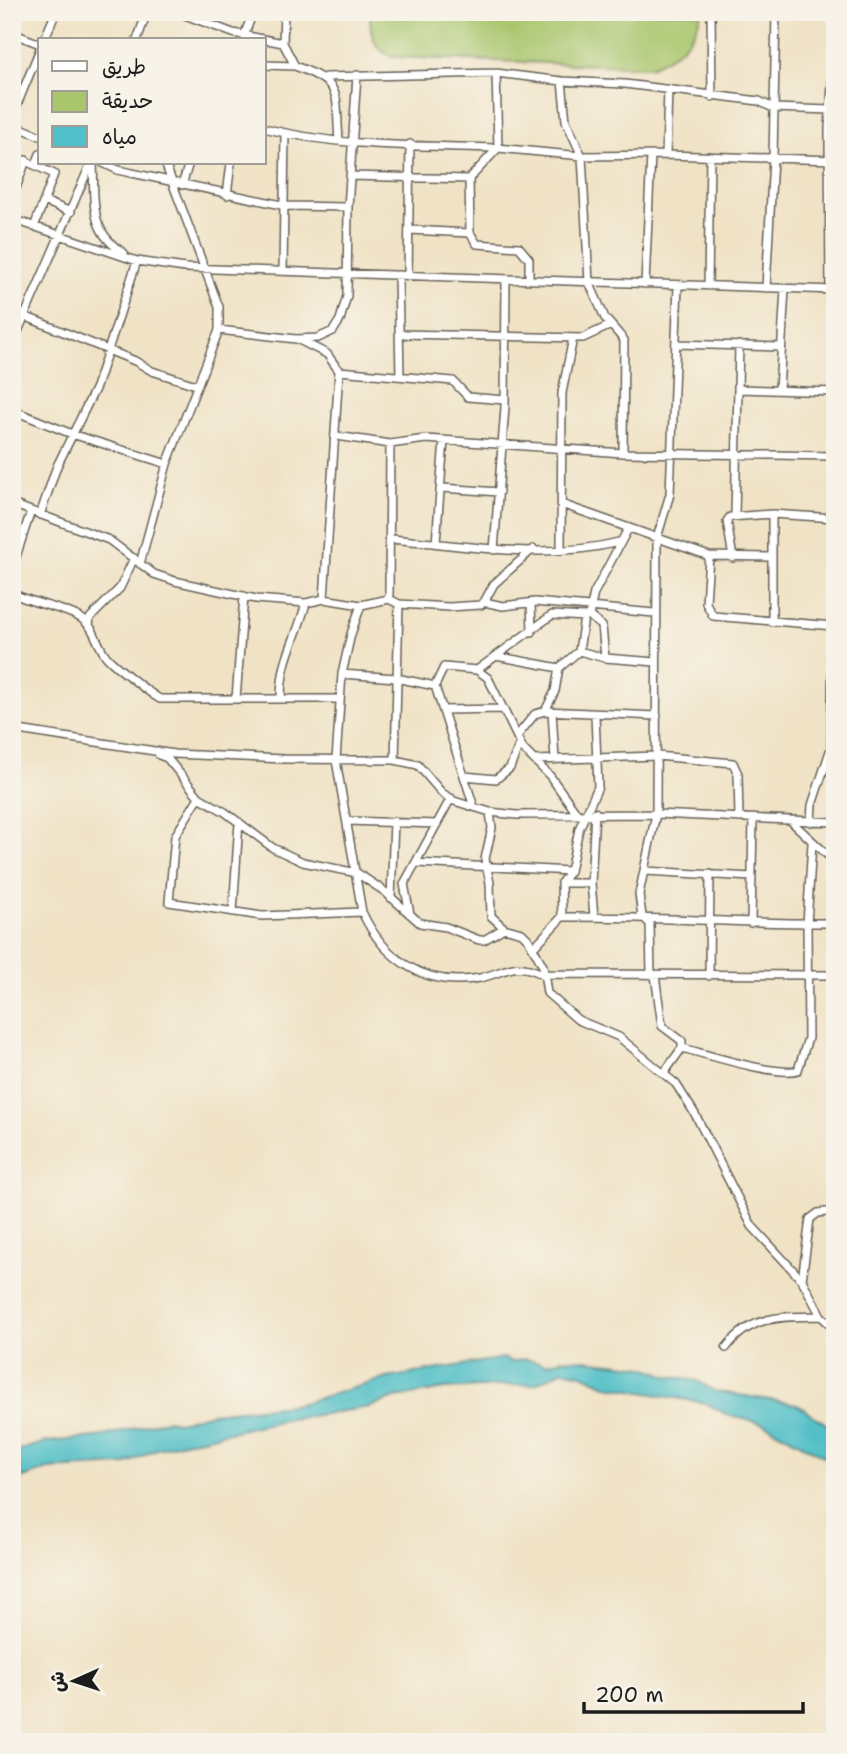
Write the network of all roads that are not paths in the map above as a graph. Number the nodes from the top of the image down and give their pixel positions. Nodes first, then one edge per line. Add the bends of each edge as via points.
1 (56, 12) edge
2 (147, 12) edge
3 (177, 12) edge
4 (253, 12) edge
5 (284, 12) edge
6 (711, 12) edge
7 (776, 12) edge
8 (12, 33) edge
9 (244, 36) junction
10 (231, 37) edge
11 (45, 38) edge
12 (138, 38) edge
13 (255, 38) edge
14 (266, 40) edge
15 (835, 41) edge
16 (282, 43) junction
17 (38, 46) edge
18 (38, 52) edge
19 (266, 65) edge
20 (295, 66) junction
21 (496, 73) junction
22 (357, 75) junction
23 (325, 77) junction
24 (562, 81) junction
25 (668, 89) junction
26 (712, 97) junction
27 (833, 97) edge
28 (773, 108) junction
29 (830, 110) junction
30 (12, 117) edge
31 (12, 124) edge
32 (266, 128) edge
33 (285, 133) junction
34 (38, 135) edge
35 (339, 141) junction
36 (352, 142) junction
37 (410, 144) junction
38 (498, 148) junction
39 (12, 155) edge
40 (651, 155) junction
41 (666, 155) junction
42 (582, 156) junction
43 (710, 156) junction
44 (773, 158) junction
45 (38, 159) edge
46 (26, 160) junction
47 (832, 160) edge
48 (36, 164) junction
49 (92, 164) edge
50 (92, 164) edge
51 (105, 164) edge
52 (165, 164) edge
53 (189, 164) edge
54 (231, 164) edge
55 (350, 176) junction
56 (408, 179) junction
57 (469, 179) junction
58 (170, 182) junction
59 (182, 185) junction
60 (227, 195) junction
61 (12, 199) edge
62 (44, 201) junction
63 (286, 206) junction
64 (348, 207) junction
65 (71, 212) junction
66 (12, 219) edge
67 (34, 227) junction
68 (409, 230) junction
69 (470, 233) junction
70 (61, 236) junction
71 (833, 250) edge
72 (137, 261) junction
73 (204, 269) junction
74 (283, 271) junction
75 (347, 274) junction
76 (398, 275) junction
77 (408, 276) junction
78 (506, 279) junction
79 (529, 279) junction
80 (589, 282) junction
81 (645, 284) junction
82 (678, 285) junction
83 (708, 286) junction
84 (766, 288) junction
85 (785, 289) junction
86 (832, 290) edge
87 (12, 311) edge
88 (24, 314) junction
89 (611, 325) junction
90 (219, 330) junction
91 (400, 334) junction
92 (506, 338) junction
93 (573, 338) junction
94 (296, 339) junction
95 (676, 344) junction
96 (12, 345) edge
97 (739, 345) junction
98 (781, 347) junction
99 (106, 349) junction
100 (339, 372) junction
101 (400, 376) junction
102 (196, 385) junction
103 (738, 389) junction
104 (779, 390) junction
105 (835, 392) edge
106 (505, 400) junction
107 (12, 410) edge
108 (72, 434) junction
109 (337, 436) junction
110 (444, 440) junction
111 (390, 444) junction
112 (502, 445) junction
113 (561, 450) junction
114 (623, 453) junction
115 (738, 454) junction
116 (671, 455) junction
117 (835, 456) edge
118 (167, 464) junction
119 (442, 488) junction
120 (499, 492) junction
121 (12, 504) edge
122 (564, 505) junction
123 (31, 511) junction
124 (772, 514) junction
125 (40, 515) junction
126 (735, 516) junction
127 (835, 518) edge
128 (628, 529) junction
129 (657, 538) junction
130 (390, 540) junction
131 (618, 542) junction
132 (436, 543) junction
133 (835, 547) edge
134 (533, 549) junction
135 (494, 550) junction
136 (561, 550) junction
137 (709, 556) junction
138 (771, 557) junction
139 (733, 558) junction
140 (137, 561) junction
141 (12, 569) edge
142 (12, 593) edge
143 (244, 596) junction
144 (324, 599) junction
145 (389, 600) junction
146 (484, 602) junction
147 (306, 603) junction
148 (531, 603) junction
149 (399, 604) junction
150 (554, 604) junction
151 (361, 605) junction
152 (654, 613) junction
153 (587, 614) junction
154 (552, 615) junction
155 (772, 622) junction
156 (89, 626) junction
157 (833, 626) edge
158 (532, 632) junction
159 (579, 652) junction
160 (496, 656) junction
161 (605, 658) junction
162 (656, 662) junction
163 (559, 668) junction
164 (477, 670) junction
165 (342, 674) junction
166 (396, 678) junction
167 (435, 686) junction
168 (236, 699) junction
169 (281, 699) junction
170 (340, 699) junction
171 (504, 709) junction
172 (443, 710) junction
173 (549, 711) junction
174 (595, 715) junction
175 (657, 716) junction
176 (12, 729) edge
177 (519, 740) junction
178 (833, 746) edge
179 (145, 750) junction
180 (657, 756) junction
181 (598, 758) junction
182 (336, 760) junction
183 (395, 760) junction
184 (535, 760) junction
185 (555, 760) junction
186 (464, 776) junction
187 (199, 797) junction
188 (450, 798) junction
189 (474, 807) junction
190 (490, 812) junction
191 (576, 812) junction
192 (592, 812) junction
193 (656, 814) junction
194 (739, 818) junction
195 (753, 819) junction
196 (348, 821) junction
197 (394, 821) junction
198 (239, 822) junction
199 (793, 822) junction
200 (811, 822) junction
201 (835, 822) edge
202 (437, 824) junction
203 (812, 843) junction
204 (835, 862) edge
205 (416, 863) junction
206 (486, 866) junction
207 (570, 871) junction
208 (645, 872) junction
209 (357, 873) junction
210 (710, 874) junction
211 (752, 877) junction
212 (561, 883) junction
213 (591, 883) junction
214 (391, 898) junction
215 (233, 912) junction
216 (362, 912) junction
217 (410, 914) junction
218 (594, 916) junction
219 (642, 916) junction
220 (562, 917) junction
221 (709, 922) junction
222 (751, 923) junction
223 (835, 923) edge
224 (807, 924) junction
225 (504, 928) junction
226 (533, 948) junction
227 (542, 974) junction
228 (653, 975) junction
229 (835, 975) edge
230 (709, 976) junction
231 (808, 977) junction
232 (682, 1048) junction
233 (664, 1073) junction
234 (835, 1211) edge
235 (802, 1280) junction
236 (821, 1315) junction
237 (835, 1329) edge
238 (726, 1348) dead end

1 - 11 street
2 - 12 street
3 - 10 street
4 - 9 street
5 - 16 street
6 - 26 street
7 - 28 street
8 - 17 street
9 - 10 street
9 - 13 street
14 - 16 street
15 - 27 street
16 - 20 street
18 - 30 street
19 - 20 street
20 - 23 street
21 - 22 street
21 - 24 street
21 - 38 street
22 - 23 street
22 - 36 street
23 - 35 street via 335,92
24 - 25 street
24 - 42 street via 566,121
25 - 26 street
25 - 41 street
26 - 28 street via 759,101
27 - 29 street
28 - 29 street
28 - 44 street
29 - 47 street
31 - 34 street
32 - 33 street
33 - 35 street
33 - 63 street
35 - 36 street
36 - 37 street
36 - 55 street
37 - 38 street
37 - 56 street
38 - 42 street
38 - 57 street
39 - 46 street
40 - 41 street
40 - 42 street
40 - 81 street
41 - 43 street
42 - 80 street
43 - 44 street
43 - 83 street
44 - 47 street
44 - 84 street
45 - 48 street
46 - 48 street
46 - 61 street
47 - 71 street
48 - 62 street via 54,174
49 - 65 street
50 - 72 street via 95,219 107,243
51 - 58 street
52 - 58 street
53 - 59 street
54 - 60 street
55 - 56 street
55 - 64 street
56 - 57 street
56 - 68 street
57 - 69 street
58 - 59 street
58 - 73 street
59 - 60 street
60 - 63 street
62 - 65 street
62 - 67 street
63 - 64 street
63 - 74 street
64 - 75 street
65 - 70 street
66 - 67 street
67 - 70 street
68 - 69 street
68 - 77 street
69 - 79 street via 477,244 519,247 529,259
70 - 72 street
70 - 88 street
71 - 86 street
72 - 73 street
72 - 99 street
73 - 74 street
73 - 90 street via 219,307
74 - 75 street
75 - 76 street
75 - 94 street via 347,296 332,331 318,338
76 - 77 street
76 - 91 street
77 - 78 street
78 - 79 street
78 - 92 street
79 - 80 street
80 - 81 street
80 - 89 street
81 - 82 street
82 - 83 street
82 - 95 street
83 - 84 street
84 - 85 street
85 - 86 street
85 - 98 street
87 - 88 street
88 - 96 street
88 - 99 street
89 - 93 street
89 - 114 street via 624,340
90 - 94 street
90 - 102 street
91 - 92 street
91 - 101 street
92 - 93 street
92 - 106 street
93 - 113 street via 562,393
94 - 100 street via 327,354
95 - 97 street
95 - 116 street
97 - 98 street
97 - 103 street
98 - 104 street
99 - 102 street via 152,372
99 - 108 street via 96,387
100 - 101 street
100 - 109 street
101 - 106 street via 453,380 468,397
102 - 118 street
103 - 104 street
103 - 115 street
104 - 105 street
106 - 112 street
107 - 108 street
108 - 118 street
108 - 125 street
109 - 111 street
109 - 144 street
110 - 111 street
110 - 112 street
110 - 119 street
111 - 130 street
112 - 113 street
112 - 120 street
113 - 114 street
113 - 122 street
114 - 116 street
115 - 116 street
115 - 117 street
115 - 126 street
116 - 129 street via 670,494
118 - 140 street
119 - 120 street
119 - 132 street
120 - 135 street
121 - 123 street
122 - 128 street
122 - 136 street
123 - 125 street
123 - 141 street
124 - 126 street
124 - 127 street
124 - 138 street
125 - 140 street via 109,540
126 - 139 street via 727,522
128 - 129 street
128 - 131 street
129 - 137 street
129 - 152 street
130 - 132 street
130 - 145 street
131 - 136 street
131 - 153 street
132 - 135 street
133 - 157 street
134 - 135 street
134 - 136 street
134 - 146 street via 494,584
137 - 139 street
137 - 155 street via 706,603 710,614
138 - 139 street
138 - 155 street
140 - 143 street via 154,574 175,581
140 - 156 street via 120,588 90,618
142 - 156 street via 79,617
143 - 147 street
143 - 168 street
144 - 147 street
144 - 151 street
145 - 149 street
145 - 151 street
146 - 148 street via 503,606
146 - 149 street via 449,607
147 - 169 street via 298,636 281,673
148 - 150 street
148 - 158 street
149 - 166 street
150 - 153 street
150 - 154 street
151 - 165 street
152 - 153 street
152 - 162 street
153 - 154 street
153 - 159 street
153 - 161 street via 602,626
154 - 158 street
155 - 157 street
156 - 168 street via 104,654 149,694 172,700
157 - 178 street
158 - 160 street
159 - 161 street
159 - 163 street
160 - 163 street
160 - 164 street
161 - 162 street
162 - 175 street
163 - 173 street
164 - 167 street via 444,667
164 - 171 street via 488,678
165 - 166 street
165 - 170 street
166 - 167 street
166 - 183 street
167 - 172 street
168 - 169 street
169 - 170 street
170 - 182 street
171 - 172 street
171 - 177 street
172 - 186 street
173 - 174 street
173 - 177 street via 535,714
173 - 185 street
174 - 175 street
174 - 181 street
175 - 180 street
176 - 179 street
177 - 184 street
177 - 186 street via 510,768 496,779
178 - 200 street via 812,805
179 - 182 street
179 - 187 street via 167,758
180 - 181 street
180 - 193 street
180 - 194 street via 733,763 738,774
181 - 185 street
181 - 192 street
182 - 183 street
182 - 196 street
183 - 188 street via 418,765
184 - 185 street
184 - 191 street
186 - 189 street
187 - 198 street
187 - 215 street via 175,836 169,902
188 - 189 street
188 - 202 street
189 - 190 street
190 - 191 street
190 - 206 street
191 - 192 street
192 - 193 street
192 - 207 street via 579,829
192 - 213 street
193 - 194 street
193 - 208 street
194 - 195 street
195 - 199 street
195 - 211 street
196 - 197 street
196 - 209 street
197 - 202 street
197 - 214 street
198 - 209 street via 286,855
198 - 215 street
199 - 200 street
199 - 203 street
200 - 201 street
202 - 205 street
203 - 204 street
203 - 224 street
205 - 206 street
205 - 217 street via 404,884
206 - 207 street
206 - 225 street via 491,916
207 - 212 street
208 - 210 street
208 - 219 street via 639,894
209 - 214 street
209 - 216 street
210 - 211 street
210 - 221 street
211 - 222 street
212 - 213 street
212 - 220 street
213 - 218 street
214 - 217 street
215 - 216 street via 294,917
216 - 227 street via 382,945 427,978 479,978 517,966
217 - 225 street via 420,923 479,940
218 - 219 street
218 - 220 street
219 - 221 street
219 - 228 street via 650,924
220 - 226 street
221 - 222 street
221 - 230 street
222 - 224 street
223 - 224 street
224 - 231 street
225 - 226 street via 522,933
226 - 227 street via 543,966
227 - 228 street
227 - 233 street via 547,993 578,1020 619,1037
228 - 230 street
228 - 232 street via 662,1026 681,1039
229 - 231 street
230 - 231 street
231 - 232 street via 808,1038 798,1070 744,1064
232 - 233 street
233 - 235 street via 695,1114 752,1226
234 - 235 street via 810,1219
235 - 236 street
236 - 237 street
236 - 238 street via 758,1322

